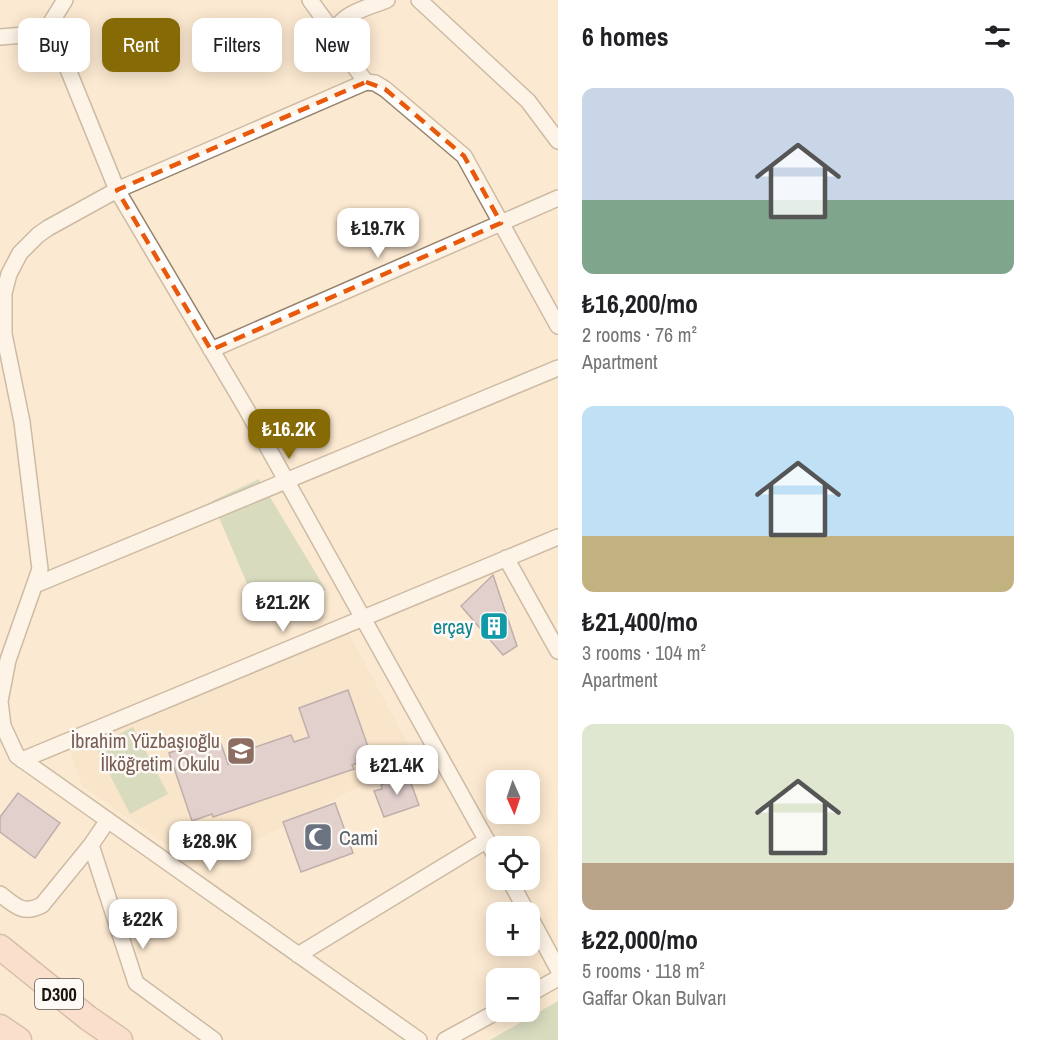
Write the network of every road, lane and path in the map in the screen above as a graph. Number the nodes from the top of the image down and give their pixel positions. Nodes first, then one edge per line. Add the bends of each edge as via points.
1 (65, 0) edge
2 (310, 0) edge
3 (387, 0) edge
4 (419, 0) edge
5 (54, 18) edge
6 (323, 18) edge
7 (346, 18) edge
8 (18, 36) edge
9 (0, 37) edge
10 (69, 72) edge
11 (359, 72) edge
12 (366, 82) junction
13 (558, 141) edge
14 (117, 190) junction
15 (558, 198) edge
16 (501, 223) junction
17 (558, 326) edge
18 (212, 350) junction
19 (558, 368) edge
20 (286, 479) junction
21 (558, 537) edge
22 (506, 558) junction
23 (35, 585) junction
24 (362, 618) junction
25 (558, 651) edge
26 (0, 701) edge
27 (22, 760) junction
28 (108, 820) junction
29 (486, 836) edge
30 (486, 841) edge
31 (91, 845) junction
32 (0, 894) edge
33 (540, 936) edge
34 (0, 947) edge
35 (298, 955) junction
36 (558, 969) edge
37 (558, 978) edge
38 (540, 988) edge
39 (486, 1018) edge
40 (0, 1027) edge
41 (19, 1040) edge
42 (120, 1040) edge
43 (214, 1040) edge
44 (419, 1040) edge
45 (446, 1040) edge

1 - 5 street
2 - 6 street
3 - 7 street
4 - 13 street via 528,101
8 - 9 street
10 - 14 street
11 - 12 street
12 - 14 street
12 - 16 street via 385,88 464,156
14 - 18 street
14 - 23 street via 38,235 20,253 6,285 4,334 22,422 40,569
15 - 16 street
16 - 17 street
16 - 18 street
18 - 20 street
19 - 20 street
20 - 23 street
20 - 24 street
21 - 22 street
22 - 24 street
22 - 25 street
23 - 26 street via 8,660
24 - 27 street
24 - 29 street
26 - 27 street via 6,736
27 - 28 street
28 - 31 street
28 - 35 street
30 - 35 street
31 - 32 street via 42,905 32,910 21,909
31 - 43 street via 136,983
33 - 36 street
34 - 42 highway, D300
35 - 44 street
37 - 38 street
39 - 45 street
40 - 41 highway

